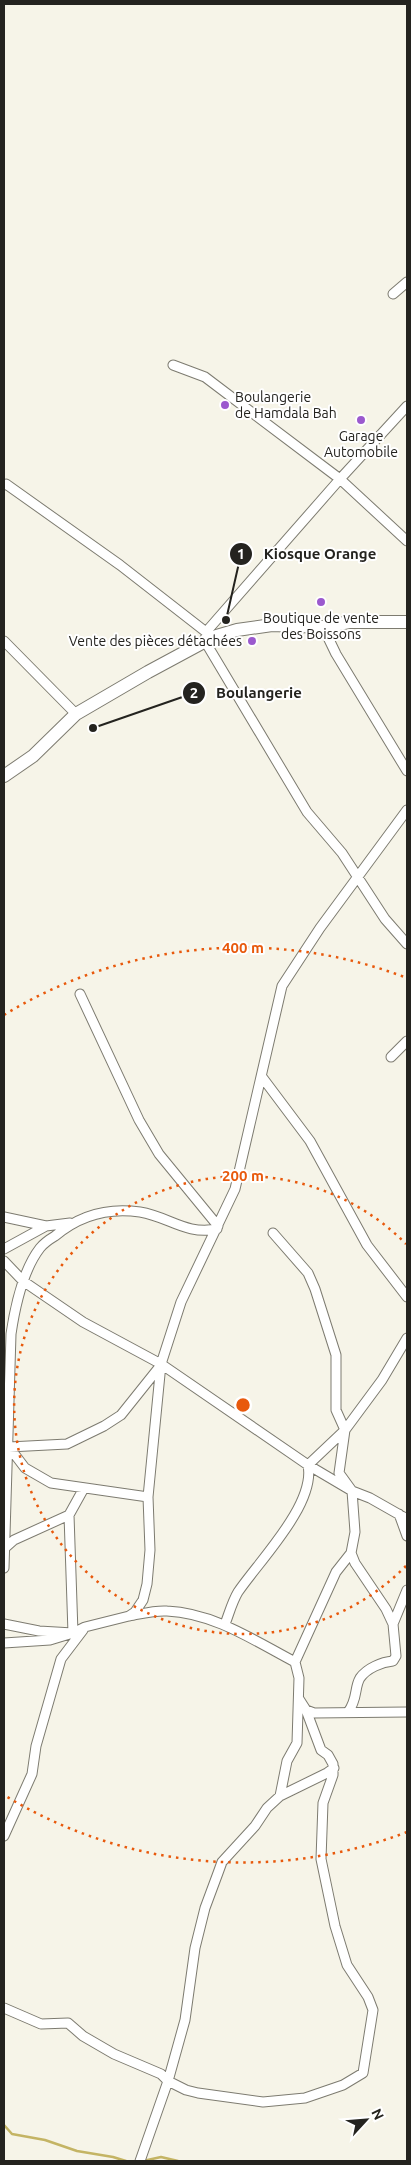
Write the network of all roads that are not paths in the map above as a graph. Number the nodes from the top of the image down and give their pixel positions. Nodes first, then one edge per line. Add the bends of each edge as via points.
1 (407, 282) edge
2 (393, 294) dead end
3 (173, 365) dead end
4 (407, 406) edge
5 (340, 479) junction
6 (4, 485) edge
7 (407, 541) edge
8 (407, 622) edge
9 (322, 627) junction
10 (206, 637) junction
11 (4, 642) edge
12 (76, 714) junction
13 (407, 771) edge
14 (4, 776) edge
15 (407, 810) edge
16 (358, 878) junction
17 (407, 944) edge
18 (80, 994) dead end
19 (407, 1041) edge
20 (391, 1057) dead end
21 (262, 1077) junction
22 (4, 1217) edge
23 (70, 1223) junction
24 (46, 1226) junction
25 (217, 1227) junction
26 (273, 1233) dead end
27 (4, 1249) edge
28 (4, 1261) edge
29 (24, 1281) junction
30 (407, 1297) edge
31 (407, 1338) edge
32 (161, 1364) junction
33 (346, 1430) junction
34 (6, 1449) edge
35 (308, 1465) junction
36 (84, 1488) junction
37 (352, 1491) junction
38 (148, 1497) junction
39 (69, 1514) junction
40 (403, 1516) edge
41 (407, 1536) edge
42 (5, 1548) junction
43 (351, 1553) junction
44 (4, 1568) edge
45 (407, 1590) edge
46 (129, 1616) junction
47 (4, 1624) edge
48 (225, 1624) junction
49 (393, 1624) junction
50 (84, 1627) junction
51 (73, 1633) junction
52 (4, 1643) edge
53 (295, 1662) junction
54 (299, 1699) junction
55 (306, 1710) junction
56 (348, 1712) junction
57 (407, 1712) edge
58 (334, 1768) junction
59 (280, 1796) junction
60 (4, 1836) edge
61 (4, 2008) edge
62 (168, 2081) junction
63 (140, 2161) edge

1 - 2 street
3 - 5 street via 205,377
4 - 5 street
5 - 7 street
5 - 10 street
6 - 10 street via 120,565
8 - 9 highway via 349,622
9 - 10 highway via 265,626
9 - 13 street
10 - 12 highway
10 - 16 street via 307,812 342,853
11 - 12 street
12 - 14 highway via 33,756
15 - 16 street
16 - 17 street via 385,919
16 - 21 street via 282,986
18 - 25 street via 139,1120 159,1154
19 - 20 street
21 - 25 street via 235,1190
21 - 30 street via 310,1141 367,1245
22 - 24 street
23 - 24 street
23 - 25 street via 103,1211 140,1212 200,1232
23 - 29 street via 40,1247
24 - 27 street
25 - 32 street via 181,1302
26 - 33 street via 308,1272 315,1289 336,1355 336,1410
28 - 29 street
29 - 32 street via 83,1322
29 - 34 street via 11,1334
31 - 33 street
32 - 34 street via 121,1415 104,1426 67,1444
32 - 35 street
32 - 38 street
33 - 35 street
33 - 37 street via 339,1473
34 - 36 street via 25,1468 51,1483
34 - 42 street
35 - 37 street
35 - 48 street via 311,1477 283,1535 239,1592
36 - 38 street
36 - 39 street
37 - 40 street
37 - 43 street via 355,1532
38 - 46 street via 150,1550 147,1584 143,1600
39 - 42 street via 14,1540
39 - 51 street
40 - 41 street
42 - 44 street
43 - 49 street
43 - 53 street via 336,1572
45 - 49 street
46 - 48 street via 166,1610
46 - 50 street
47 - 51 street
48 - 53 street
49 - 56 street via 396,1656 393,1661 371,1669 360,1679 354,1704
50 - 51 street
50 - 60 street via 61,1659 36,1746 32,1774
51 - 52 street via 50,1640
53 - 54 street
54 - 55 street
54 - 59 street via 299,1733 287,1760
55 - 56 street
55 - 58 street via 320,1750 328,1755
56 - 57 street
58 - 59 street
58 - 62 street via 323,1803 321,1859 334,1926 345,1959 373,2010 363,2074 313,2096 264,2102 198,2093
59 - 62 street via 222,1862 205,1908 190,1967 187,2009
61 - 62 street via 41,2024 68,2023 114,2054 161,2074
62 - 63 street

